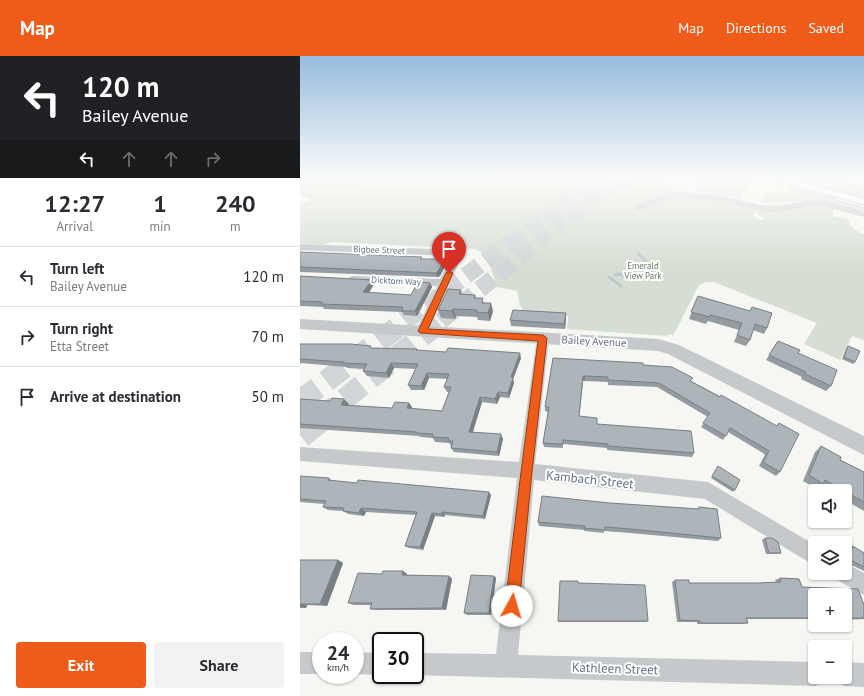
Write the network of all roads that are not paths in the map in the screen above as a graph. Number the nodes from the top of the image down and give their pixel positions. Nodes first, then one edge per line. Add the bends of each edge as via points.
1 (844, 209) edge
2 (864, 214) edge
3 (300, 247) edge
4 (338, 278) edge
5 (445, 283) junction
6 (300, 324) edge
7 (422, 331) junction
8 (543, 338) junction
9 (864, 446) edge
10 (300, 454) edge
11 (526, 472) junction
12 (808, 552) edge
13 (852, 578) edge
14 (864, 585) edge
15 (300, 662) edge
16 (312, 663) edge
17 (424, 664) edge
18 (506, 665) junction
19 (808, 674) edge
20 (852, 674) edge
21 (864, 675) edge

1 - 2 street
3 - 5 street, Bigbee Street via 458,253
4 - 5 street, Dicktom Way
5 - 7 street
6 - 7 street, Bailey Avenue
7 - 8 street, Bailey Avenue
8 - 9 street, Bailey Avenue via 658,345 673,349
8 - 11 street
10 - 11 street, Kambach Street
11 - 12 street, Kambach Street via 708,491
11 - 18 street
13 - 14 street
15 - 16 street
17 - 18 street, Kathleen Street
18 - 19 street, Kathleen Street
20 - 21 street

